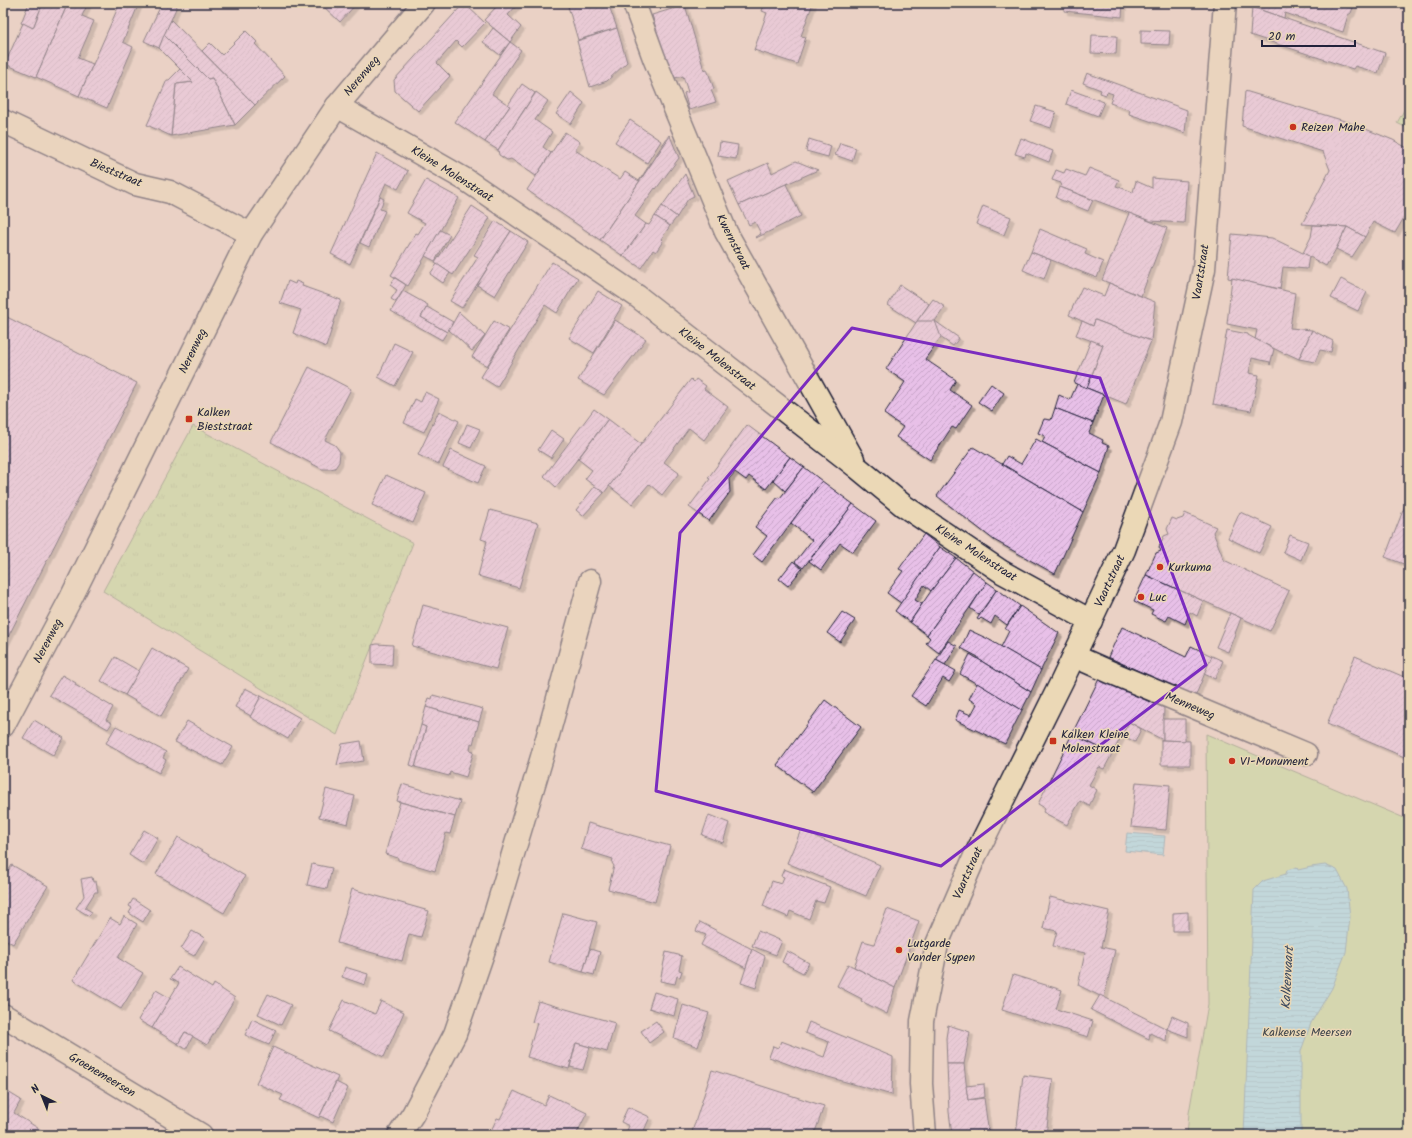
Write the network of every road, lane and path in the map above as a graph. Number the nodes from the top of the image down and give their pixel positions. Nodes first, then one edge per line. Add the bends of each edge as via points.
1 (424, 3) edge
2 (634, 3) edge
3 (1225, 3) edge
4 (337, 106) junction
5 (3, 121) edge
6 (251, 234) junction
7 (858, 468) junction
8 (590, 581) dead end
9 (1091, 621) junction
10 (1074, 656) junction
11 (3, 726) edge
12 (1306, 754) dead end
13 (3, 1015) edge
14 (201, 1135) edge
15 (399, 1135) edge
16 (925, 1135) edge

1 - 4 street, Nerenweg
2 - 7 street, Kwernstraat via 726,232
3 - 9 street, Vaartstraat via 1204,269 1171,422 1124,550
4 - 6 street, Nerenweg
4 - 7 street, Kleine Molenstraat via 466,180 637,296
5 - 6 street, Bieststraat via 135,184 170,192
6 - 11 street, Nerenweg via 71,598
7 - 9 street, Kleine Molenstraat via 904,506 1002,572
8 - 15 street via 542,757 487,942 455,1034 413,1114
9 - 10 street, Vaartstraat
10 - 12 street, Menneweg
10 - 16 street, Vaartstraat via 976,856 937,944 922,1021 921,1084
13 - 14 street, Groenemeersen

